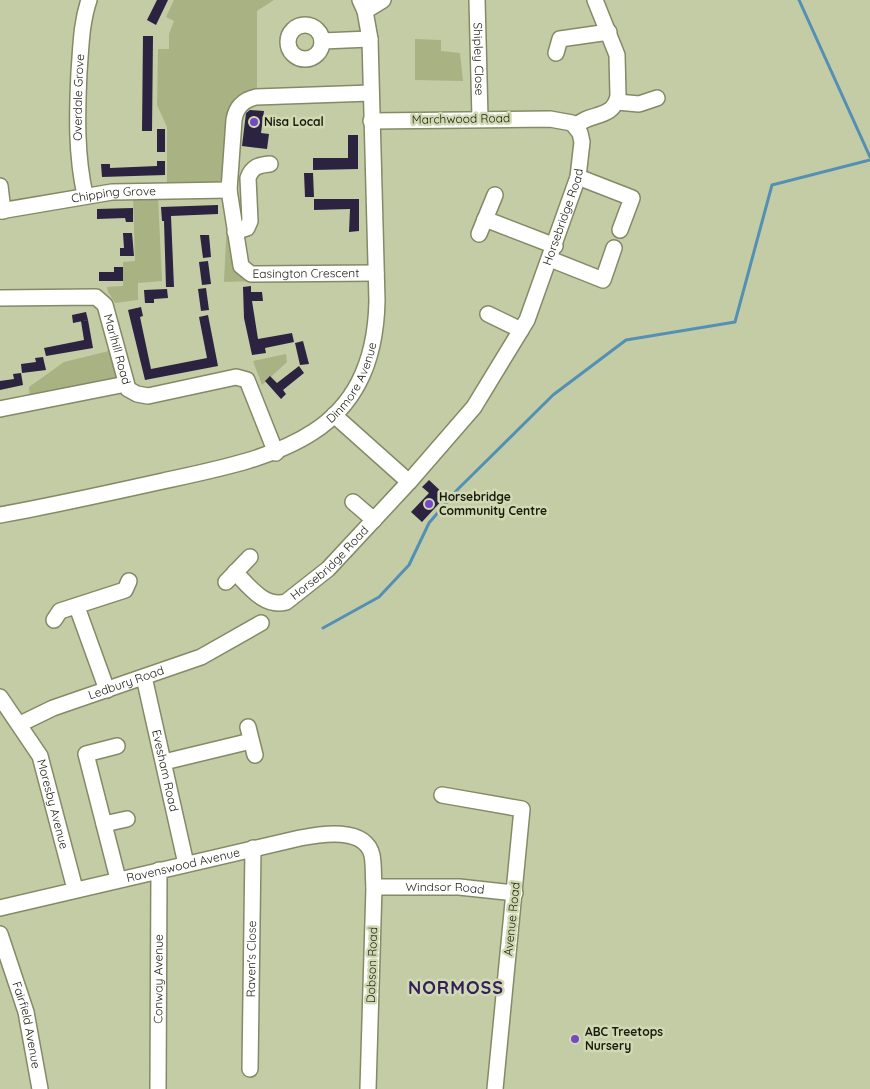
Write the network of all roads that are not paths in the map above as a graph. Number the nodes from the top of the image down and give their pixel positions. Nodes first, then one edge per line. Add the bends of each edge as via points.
1 (89, 0) edge
2 (383, 0) edge
3 (478, 0) edge
4 (595, 0) edge
5 (363, 5) edge
6 (609, 32) junction
7 (370, 39) junction
8 (322, 41) dead end
9 (556, 53) dead end
10 (371, 93) junction
11 (657, 98) dead end
12 (617, 102) junction
13 (480, 118) junction
14 (371, 121) junction
15 (576, 126) junction
16 (270, 164) dead end
17 (578, 177) junction
18 (0, 186) edge
19 (229, 190) junction
20 (85, 195) junction
21 (494, 195) dead end
22 (2, 211) edge
23 (485, 219) junction
24 (620, 230) dead end
25 (235, 232) junction
26 (480, 234) dead end
27 (614, 248) dead end
28 (553, 253) junction
29 (376, 273) junction
30 (0, 298) edge
31 (488, 314) dead end
32 (521, 330) junction
33 (126, 384) junction
34 (0, 409) edge
35 (334, 415) junction
36 (276, 453) junction
37 (409, 482) junction
38 (353, 502) dead end
39 (0, 515) edge
40 (374, 520) junction
41 (250, 557) dead end
42 (129, 589) dead end
43 (77, 607) junction
44 (54, 613) dead end
45 (261, 623) dead end
46 (144, 677) junction
47 (107, 690) junction
48 (0, 697) edge
49 (20, 724) junction
50 (252, 741) dead end
51 (117, 746) dead end
52 (164, 762) junction
53 (442, 795) dead end
54 (127, 819) dead end
55 (104, 824) junction
56 (364, 844) joint
57 (253, 848) junction
58 (186, 864) junction
59 (159, 870) junction
60 (118, 879) junction
61 (374, 886) junction
62 (75, 889) junction
63 (515, 893) junction
64 (0, 908) edge
65 (0, 934) edge
66 (250, 1069) dead end
67 (40, 1089) edge
68 (158, 1089) edge
69 (368, 1089) edge
70 (495, 1089) edge

1 - 20 street, Overdale Grove via 82,26 77,123 78,164
2 - 5 street
3 - 13 street, Shipley Close
4 - 6 street
5 - 7 street, Dinmore Avenue
6 - 9 street via 558,35
6 - 12 street via 619,69
7 - 8 street
7 - 10 street, Dinmore Avenue
10 - 14 street, Dinmore Avenue
10 - 19 street, Easington Crescent via 256,97 242,104 235,112
11 - 12 street via 639,104
12 - 15 street via 606,114 582,120
13 - 14 street, Marchwood Road
13 - 15 street, Marchwood Road via 550,118
14 - 29 street, Dinmore Avenue
15 - 17 street, Horsebridge Road via 582,142
16 - 25 street via 254,168 248,178 257,221
17 - 24 street via 632,198
17 - 28 street, Horsebridge Road
18 - 22 street
19 - 20 street, Chipping Grove
19 - 25 street, Easington Crescent
20 - 22 street, Chipping Grove
21 - 23 street
23 - 26 street
23 - 28 street
25 - 29 street, Easington Crescent via 241,266 251,274
27 - 28 street via 603,280
28 - 32 street, Horsebridge Road
29 - 35 street, Dinmore Avenue via 377,324 372,348 358,382
30 - 33 street, Marlhill Road via 96,297 105,305
31 - 32 street
32 - 37 street, Horsebridge Road via 474,407
33 - 34 street
33 - 36 street, Marlhill Road via 132,392 148,396 244,378 250,384
35 - 36 street, Dinmore Avenue via 312,434
35 - 37 street
36 - 39 street, Dinmore Avenue via 208,471
37 - 40 street, Horsebridge Road
38 - 40 street, Horsebridge Road
40 - 41 street, Horsebridge Road via 328,569 286,602 267,602 231,577
42 - 43 street
43 - 44 street
43 - 47 street
45 - 46 street, Ledbury Road via 201,657
46 - 47 street, Ledbury Road
46 - 52 street, Evesham Road
47 - 49 street, Ledbury Road via 53,708
48 - 49 street
49 - 62 street, Moresby Avenue via 40,756
50 - 52 street
51 - 55 street via 86,754
52 - 58 street, Evesham Road
53 - 63 street, Avenue Road via 522,809
54 - 55 street
55 - 60 street
56 - 57 street, Ravenswood Avenue via 352,836 322,834
56 - 61 street, Dobson Road via 372,854
57 - 58 street, Ravenswood Avenue
57 - 66 street, Raven's Close
58 - 59 street, Ravenswood Avenue
59 - 60 street, Ravenswood Avenue
59 - 68 street, Conway Avenue
60 - 62 street, Ravenswood Avenue
61 - 63 street, Windsor Road via 459,887
61 - 69 street, Dobson Road
62 - 64 street, Ravenswood Avenue
63 - 70 street, Avenue Road
65 - 67 street, Fairfield Avenue via 26,1012

